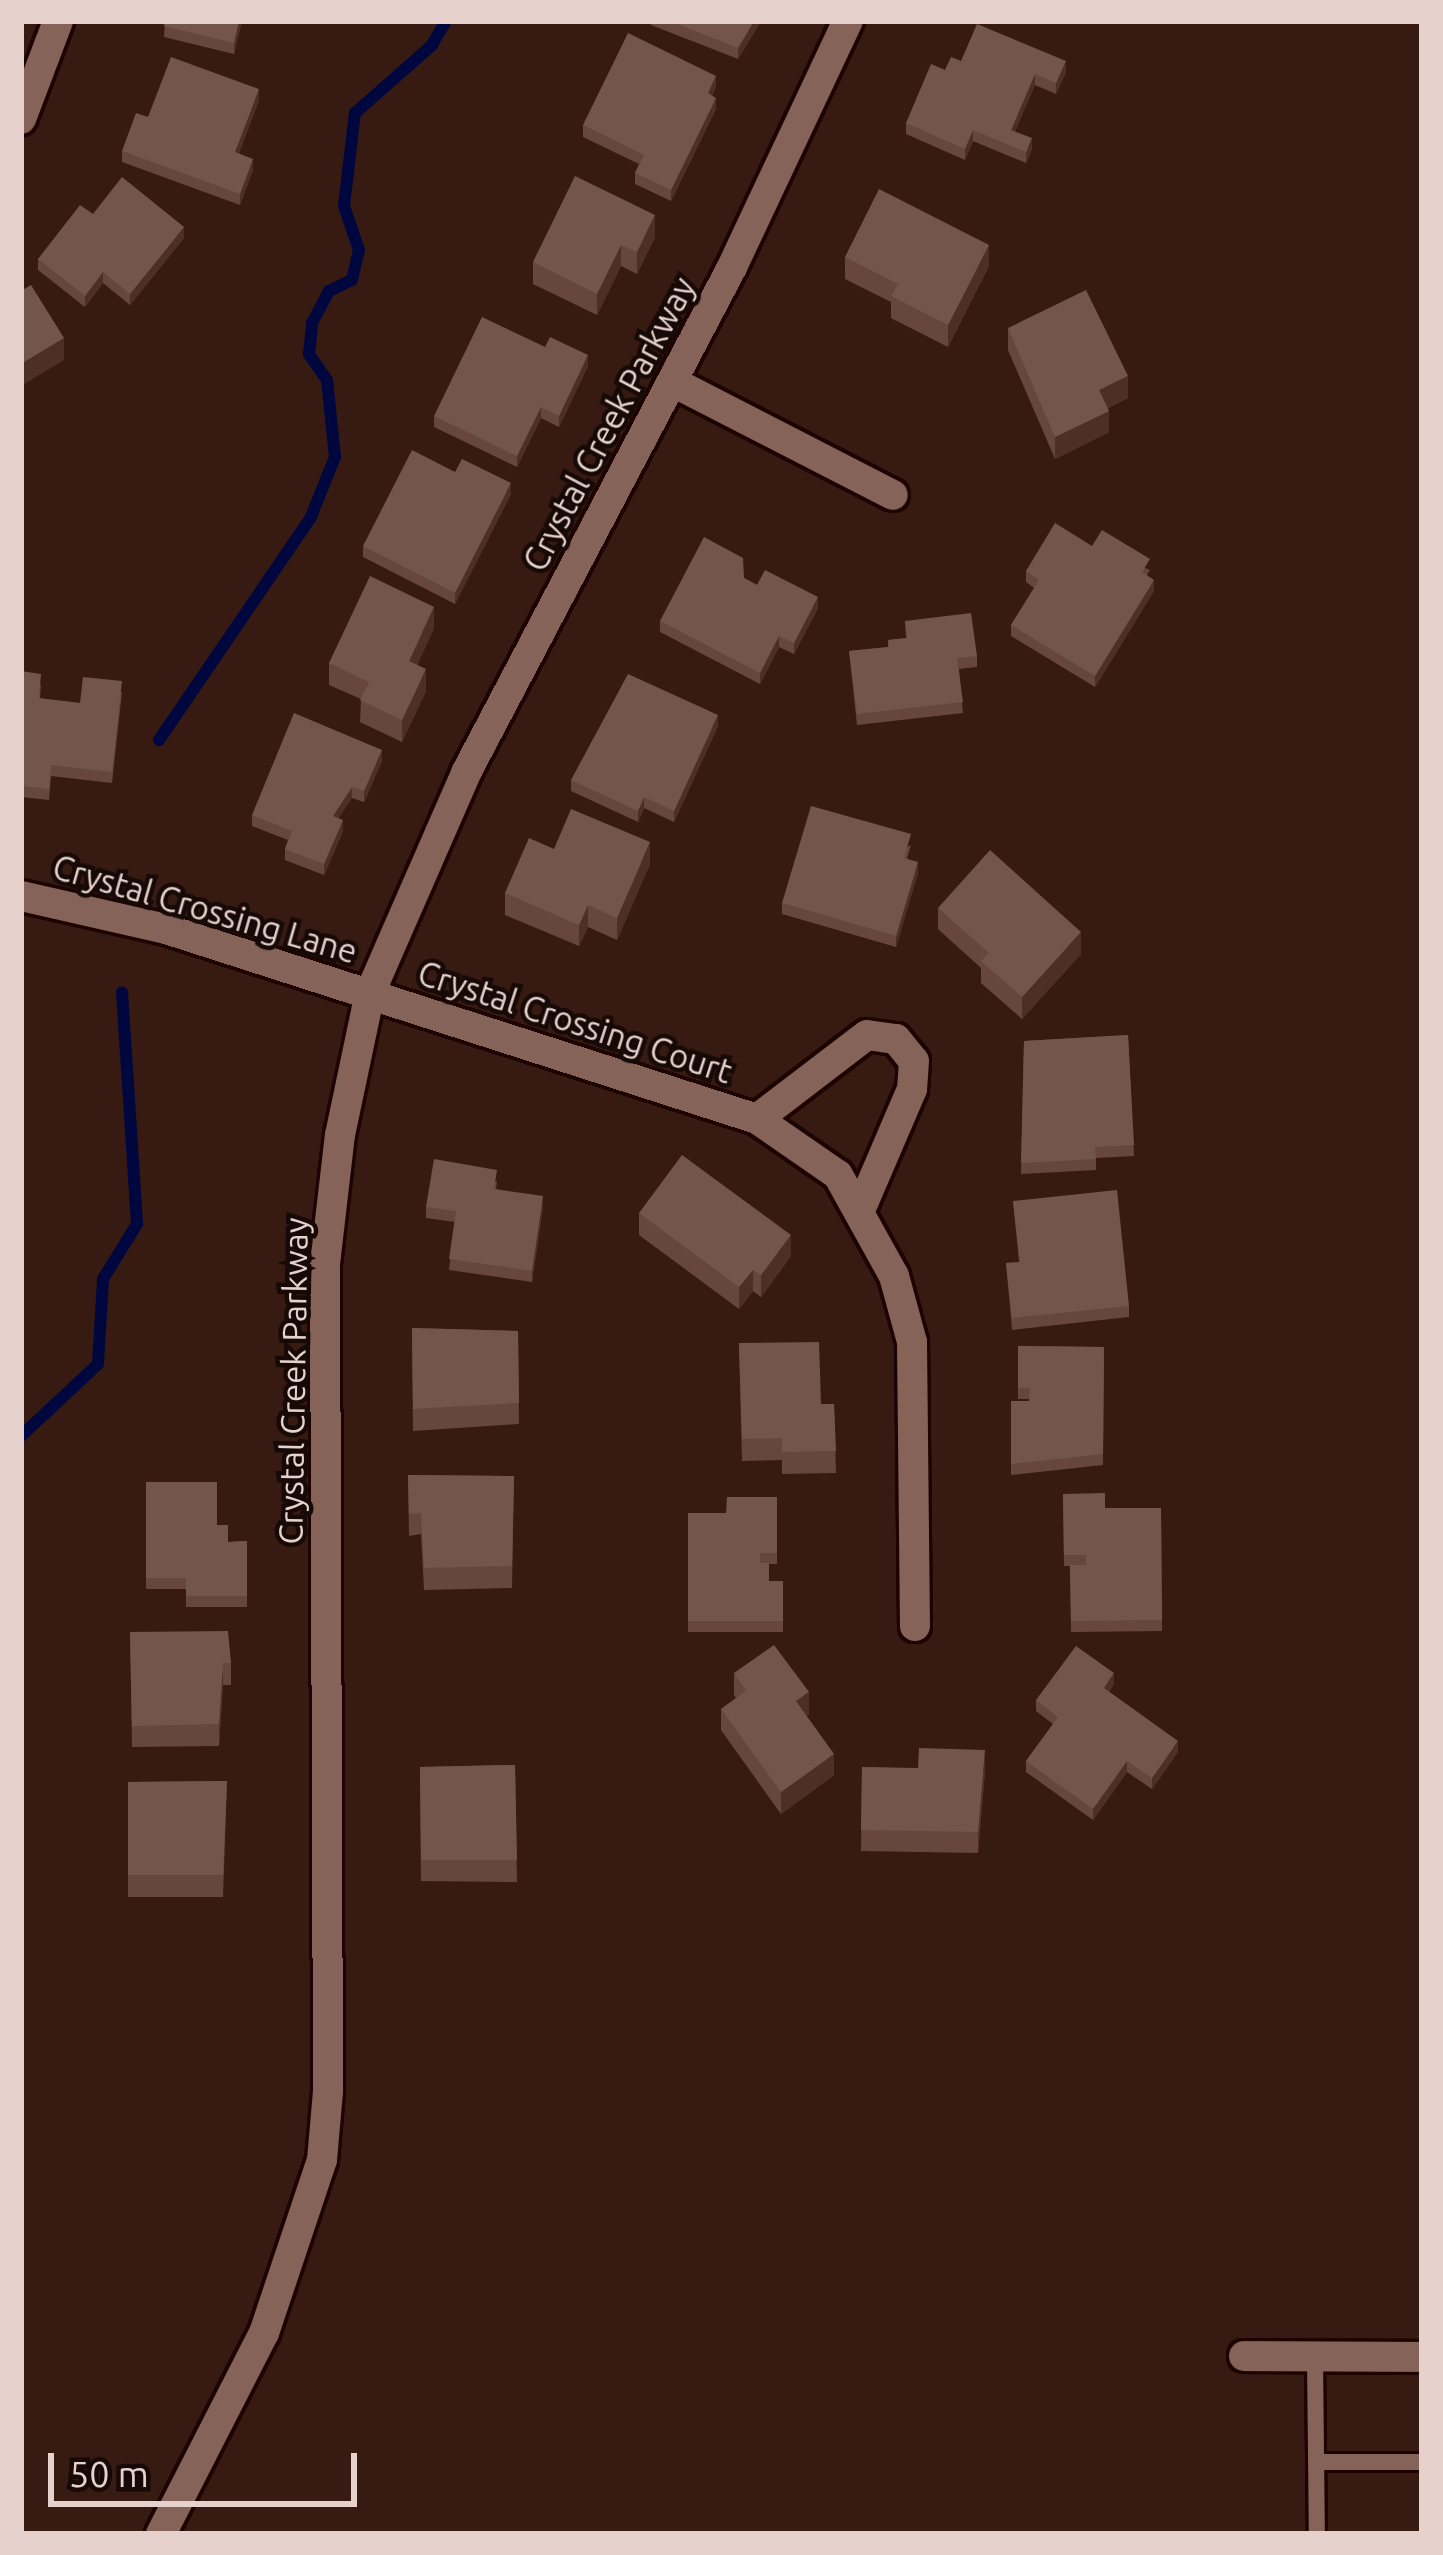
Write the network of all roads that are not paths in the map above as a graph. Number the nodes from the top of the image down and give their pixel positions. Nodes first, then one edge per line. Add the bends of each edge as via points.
1 (58, 21) edge
2 (848, 21) edge
3 (21, 119) edge
4 (673, 382) junction
5 (893, 495) dead end
6 (21, 896) edge
7 (370, 993) junction
8 (757, 1119) junction
9 (861, 1208) junction
10 (915, 1626) dead end
11 (1244, 2356) dead end
12 (1315, 2356) junction
13 (1422, 2357) edge
14 (1316, 2462) junction
15 (1422, 2462) edge
16 (161, 2534) edge
17 (1317, 2534) edge

1 - 3 street
2 - 4 street, Crystal Creek Parkway
4 - 5 street
4 - 7 street, Crystal Creek Parkway via 467,771
6 - 7 street, Crystal Crossing Lane via 103,911
7 - 8 street, Crystal Crossing Court
7 - 16 street, Crystal Creek Parkway via 325,1264 322,2160 264,2333
8 - 9 street, Crystal Crossing Court via 838,1174
8 - 9 street, Crystal Crossing Court via 866,1035 896,1039 914,1061 913,1089
9 - 10 street, Crystal Crossing Court via 894,1276 913,1342
11 - 12 street
12 - 13 street
12 - 14 lane
14 - 15 lane
14 - 17 lane

